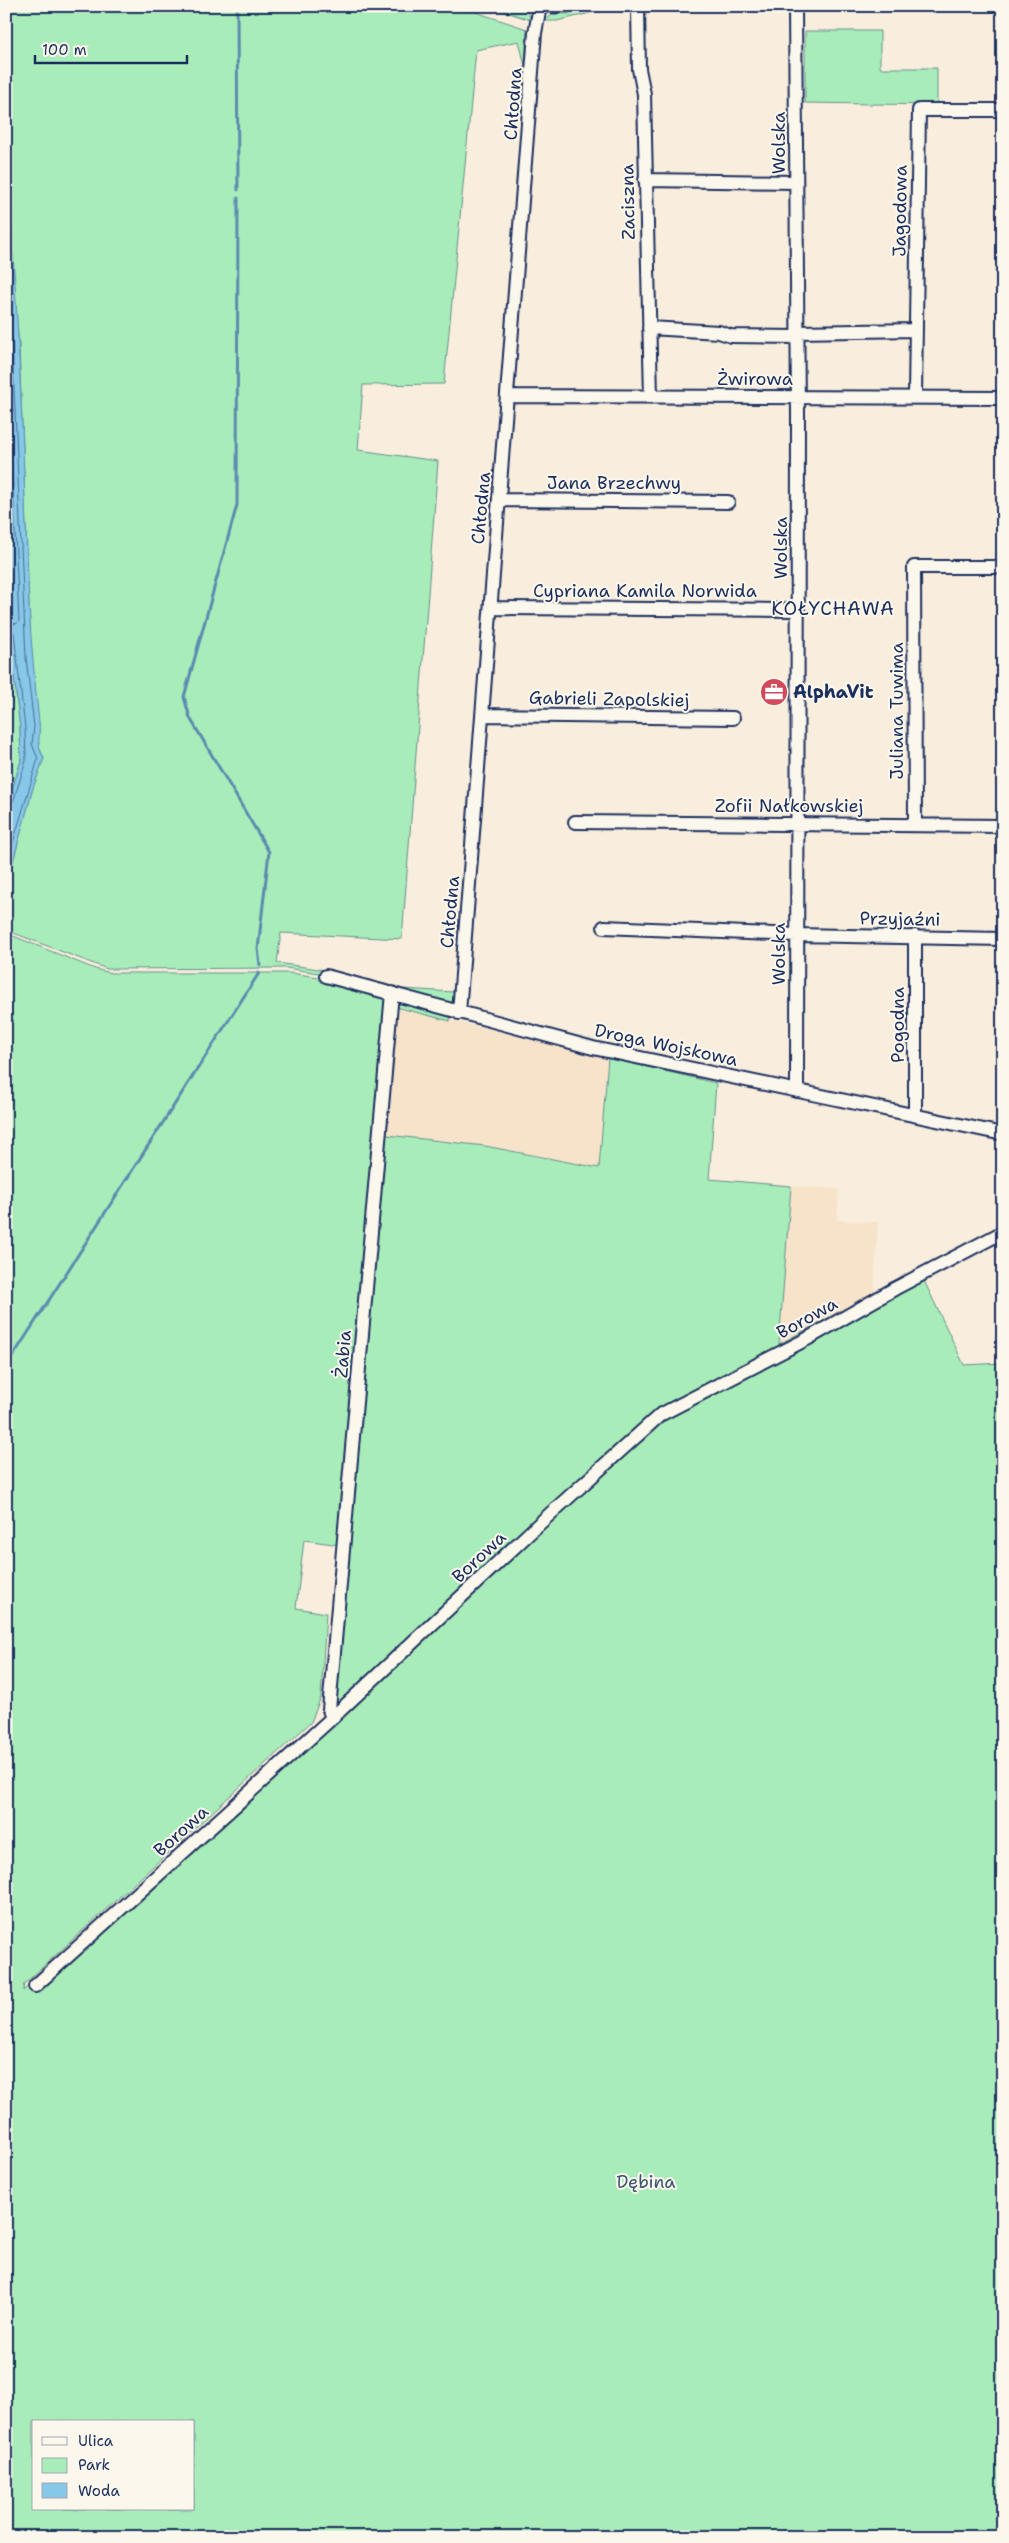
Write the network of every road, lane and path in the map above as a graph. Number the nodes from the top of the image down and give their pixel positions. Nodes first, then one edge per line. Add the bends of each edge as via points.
1 (540, 6) edge
2 (546, 6) edge
3 (567, 6) edge
4 (638, 6) edge
5 (795, 6) edge
6 (1003, 110) edge
7 (645, 180) junction
8 (796, 182) junction
9 (649, 328) junction
10 (916, 330) junction
11 (797, 334) junction
12 (508, 396) junction
13 (798, 396) junction
14 (914, 396) junction
15 (651, 397) junction
16 (1003, 398) edge
17 (500, 500) junction
18 (728, 502) dead end
19 (1003, 567) edge
20 (491, 608) junction
21 (798, 610) junction
22 (484, 715) junction
23 (733, 718) dead end
24 (576, 822) dead end
25 (915, 824) junction
26 (798, 825) junction
27 (1003, 826) edge
28 (604, 927) dead end
29 (796, 935) junction
30 (916, 936) junction
31 (1003, 939) edge
32 (326, 976) dead end
33 (392, 993) junction
34 (460, 1013) junction
35 (797, 1091) junction
36 (915, 1115) junction
37 (1003, 1134) edge
38 (1003, 1232) edge
39 (332, 1718) junction
40 (35, 1986) dead end

1 - 12 street, Chłodna
2 - 3 street
4 - 7 street, Zaciszna
5 - 8 street, Wolska
6 - 10 street, Jagodowa via 919,110
7 - 8 street
7 - 9 street, Zaciszna
8 - 11 street, Wolska
9 - 11 street via 719,332 731,336
9 - 15 street, Zaciszna
10 - 11 street
10 - 14 street, Jagodowa
11 - 13 street, Wolska
12 - 15 street, Żwirowa
12 - 17 street, Chłodna
13 - 14 street, Żwirowa
13 - 15 street, Żwirowa
13 - 21 street, Wolska
14 - 16 street, Żwirowa
17 - 18 street, Jana Brzechwy
17 - 20 street, Chłodna
19 - 25 street, Juliana Tuwima via 914,567
20 - 21 street, Cypriana Kamila Norwida
20 - 22 street, Chłodna
21 - 26 street, Wolska
22 - 23 street, Gabrieli Zapolskiej
22 - 34 street, Chłodna
24 - 26 street, Zofii Nałkowskiej
25 - 26 street, Zofii Nałkowskiej
25 - 27 street, Zofii Nałkowskiej
26 - 29 street, Wolska
28 - 29 street, Przyjaźni
29 - 30 street, Przyjaźni
29 - 35 street, Wolska
30 - 31 street, Przyjaźni
30 - 36 street, Pogodna
32 - 33 street, Droga Wojskowa
33 - 34 street, Droga Wojskowa
33 - 39 street, Żabia via 332,1675
34 - 35 street, Droga Wojskowa via 593,1048
35 - 36 street, Droga Wojskowa
36 - 37 street, Droga Wojskowa
38 - 39 street, Borowa via 660,1415
39 - 40 street, Borowa

